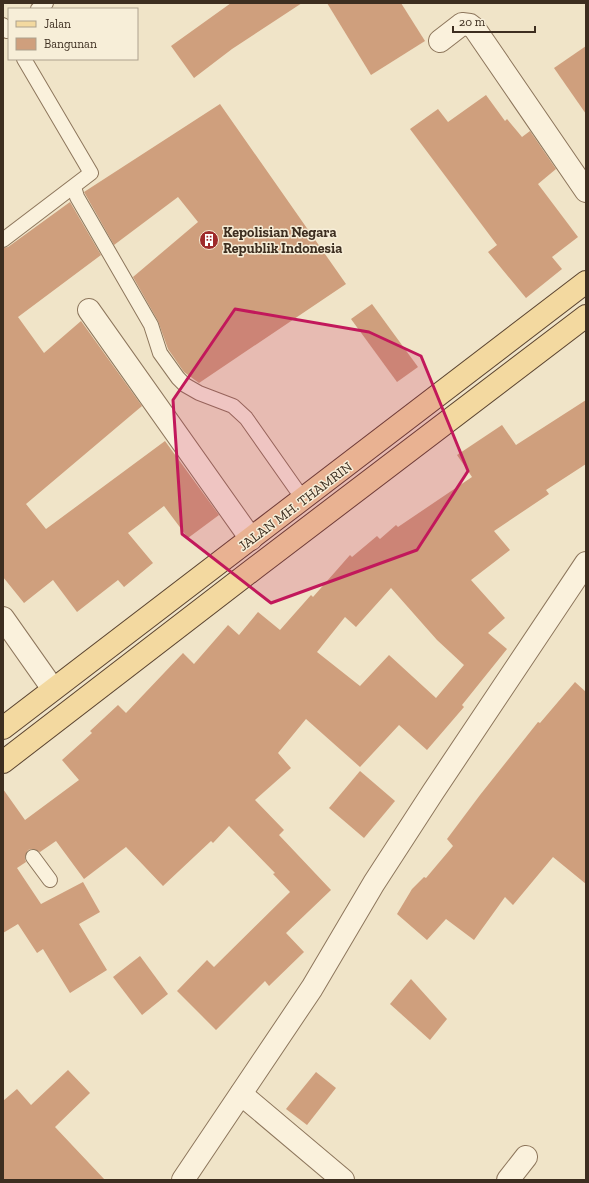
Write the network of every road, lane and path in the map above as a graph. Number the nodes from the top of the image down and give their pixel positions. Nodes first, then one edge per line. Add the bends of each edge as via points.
1 (440, 41) dead end
2 (25, 60) edge
3 (74, 187) junction
4 (586, 191) edge
5 (3, 240) edge
6 (586, 282) edge
7 (89, 310) dead end
8 (586, 316) edge
9 (414, 414) junction
10 (428, 435) junction
11 (300, 502) junction
12 (313, 523) junction
13 (251, 539) junction
14 (586, 563) edge
15 (3, 618) edge
16 (50, 692) junction
17 (64, 716) junction
18 (3, 728) edge
19 (3, 762) edge
20 (33, 857) dead end
21 (50, 880) dead end
22 (241, 1094) junction
23 (526, 1157) dead end
24 (183, 1180) edge
25 (343, 1180) edge
26 (508, 1180) edge

1 - 4 street via 462,24 470,25 474,29
2 - 3 lane via 90,167 91,174
3 - 5 lane
3 - 11 lane via 77,197 151,325 160,354 178,378 199,393 233,406 246,418
6 - 9 main road, JALAN MH. THAMRIN
7 - 13 street
8 - 10 main road, JALAN MH. THAMRIN
9 - 10 main road
9 - 11 main road, JALAN MH. THAMRIN
10 - 12 main road, JALAN MH. THAMRIN
11 - 12 street
11 - 13 main road, JALAN MH. THAMRIN
12 - 17 main road, JALAN MH. THAMRIN
13 - 16 main road, JALAN MH. THAMRIN
14 - 22 street via 374,883 312,988
15 - 16 street
16 - 17 main road
16 - 18 main road, JALAN MH. THAMRIN
17 - 19 main road, JALAN MH. THAMRIN
20 - 21 lane
22 - 24 street
22 - 25 street
23 - 26 street

